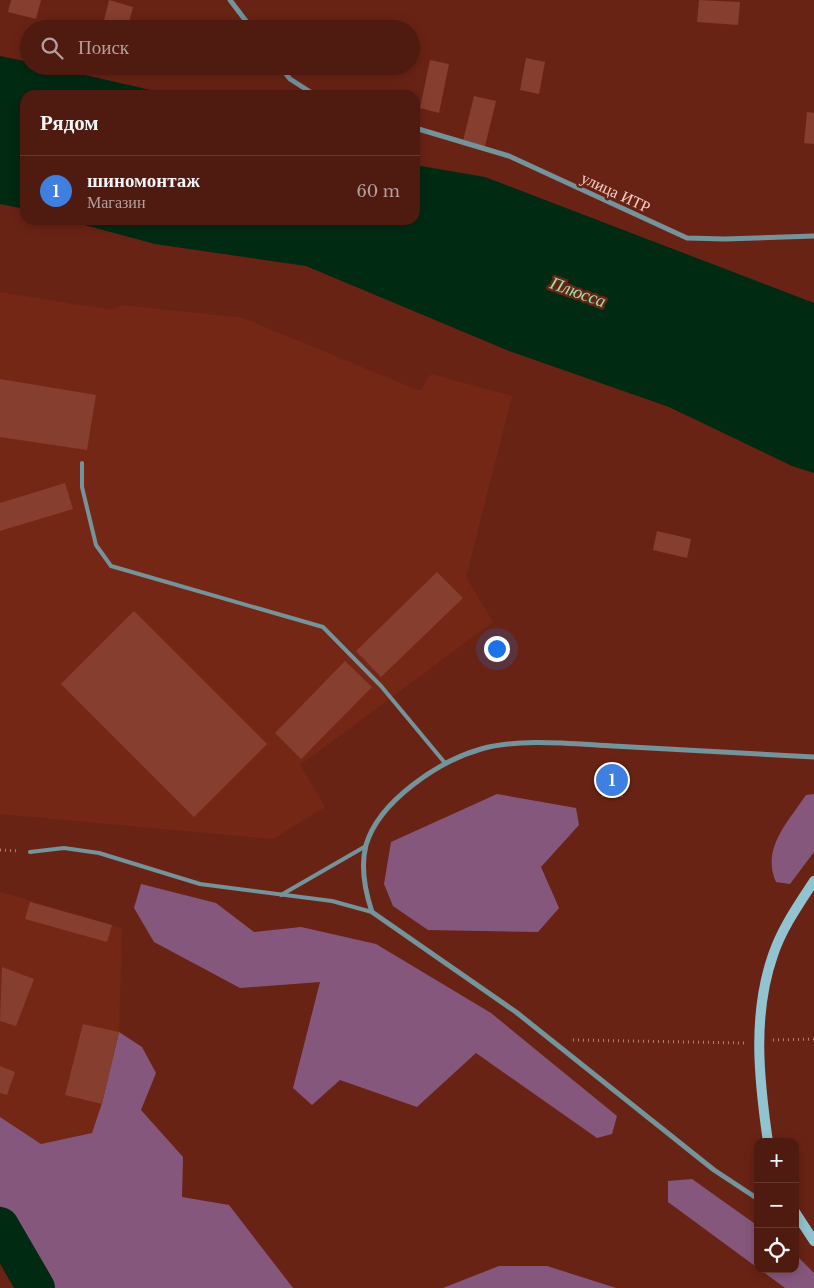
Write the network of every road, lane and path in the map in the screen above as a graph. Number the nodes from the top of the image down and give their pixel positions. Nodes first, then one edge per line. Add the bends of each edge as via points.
1 (230, 0) edge
2 (245, 20) edge
3 (287, 75) edge
4 (308, 90) edge
5 (420, 129) edge
6 (814, 236) edge
7 (82, 462) dead end
8 (814, 757) edge
9 (445, 763) junction
10 (366, 846) junction
11 (0, 850) edge
12 (30, 852) joint
13 (814, 881) edge
14 (281, 895) junction
15 (372, 912) junction
16 (814, 1039) edge
17 (550, 1040) junction
18 (758, 1041) junction
19 (767, 1138) edge
20 (754, 1196) edge
21 (800, 1226) edge
22 (814, 1241) edge

1 - 2 street
3 - 4 street
5 - 6 street, улица ИТР via 509,156 687,238
7 - 9 lane via 82,488 96,545 111,566 323,627 381,686
8 - 9 street via 536,742 482,748
9 - 10 street via 406,791 380,817
10 - 14 lane
10 - 15 street via 363,885
11 - 12 path
12 - 14 lane via 64,848 99,853 200,884
13 - 18 street via 792,915 773,955
14 - 15 lane via 332,901
15 - 17 street via 492,995
16 - 18 path
17 - 18 path
17 - 20 street via 714,1170
18 - 19 street
21 - 22 street

